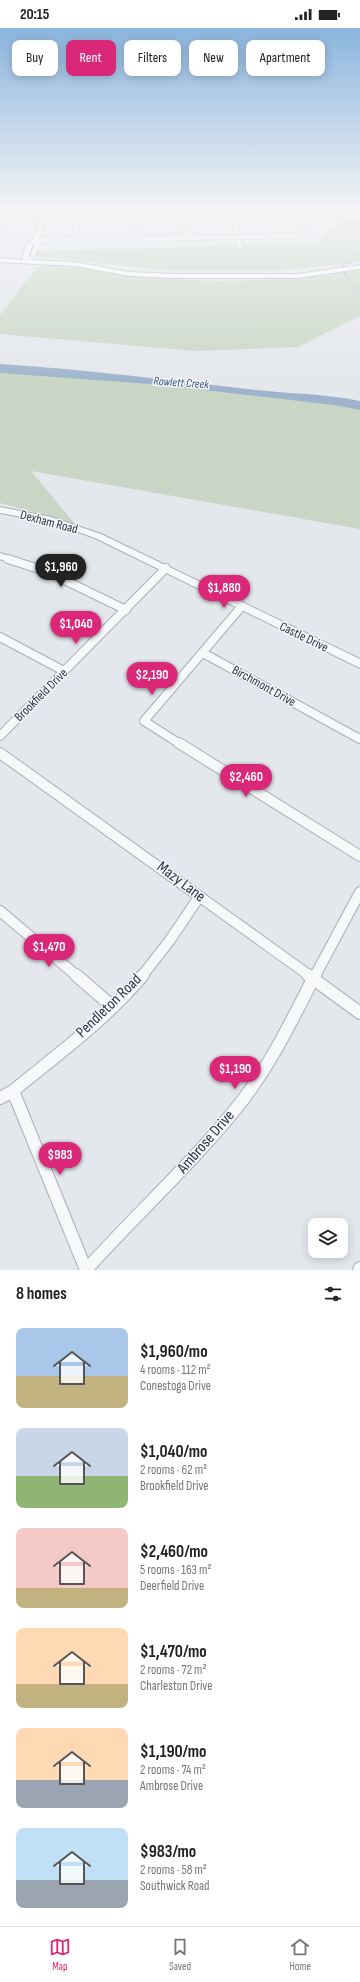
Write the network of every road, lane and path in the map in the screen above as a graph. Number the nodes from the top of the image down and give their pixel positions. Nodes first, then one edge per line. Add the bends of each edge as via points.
1 (87, 266) edge
2 (348, 266) edge
3 (360, 267) edge
4 (318, 271) junction
5 (0, 510) edge
6 (98, 536) joint
7 (0, 556) edge
8 (166, 568) junction
9 (242, 606) junction
10 (126, 610) junction
11 (0, 637) edge
12 (203, 653) junction
13 (360, 664) edge
14 (64, 672) junction
15 (0, 736) edge
16 (360, 739) edge
17 (0, 754) edge
18 (360, 856) edge
19 (360, 892) edge
20 (200, 897) junction
21 (0, 910) edge
22 (314, 979) junction
23 (112, 1007) junction
24 (360, 1013) edge
25 (13, 1091) junction
26 (0, 1098) edge
27 (86, 1270) edge

1 - 4 main road via 130,274 161,276 260,277
2 - 4 main road
3 - 4 main road
5 - 6 street, Dexham Road via 51,520
6 - 8 street, Castle Drive
7 - 10 street via 48,572
8 - 9 street, Castle Drive
8 - 10 street, Brookfield Drive
9 - 12 street
9 - 13 street, Castle Drive
10 - 14 street, Brookfield Drive
11 - 14 street
12 - 16 street, Birchmont Drive
12 - 18 street via 144,721
14 - 15 street, Brookfield Drive
17 - 20 street, Mazy Lane
19 - 22 street, Ambrose Drive
20 - 22 street, Mazy Lane
20 - 23 street, Pendleton Road via 176,934 136,983
21 - 23 street
22 - 24 street, Mazy Lane
22 - 27 street, Ambrose Drive via 268,1064 242,1101 171,1182
23 - 25 street, Pendleton Road
25 - 26 street, Pendleton Road
25 - 27 street

